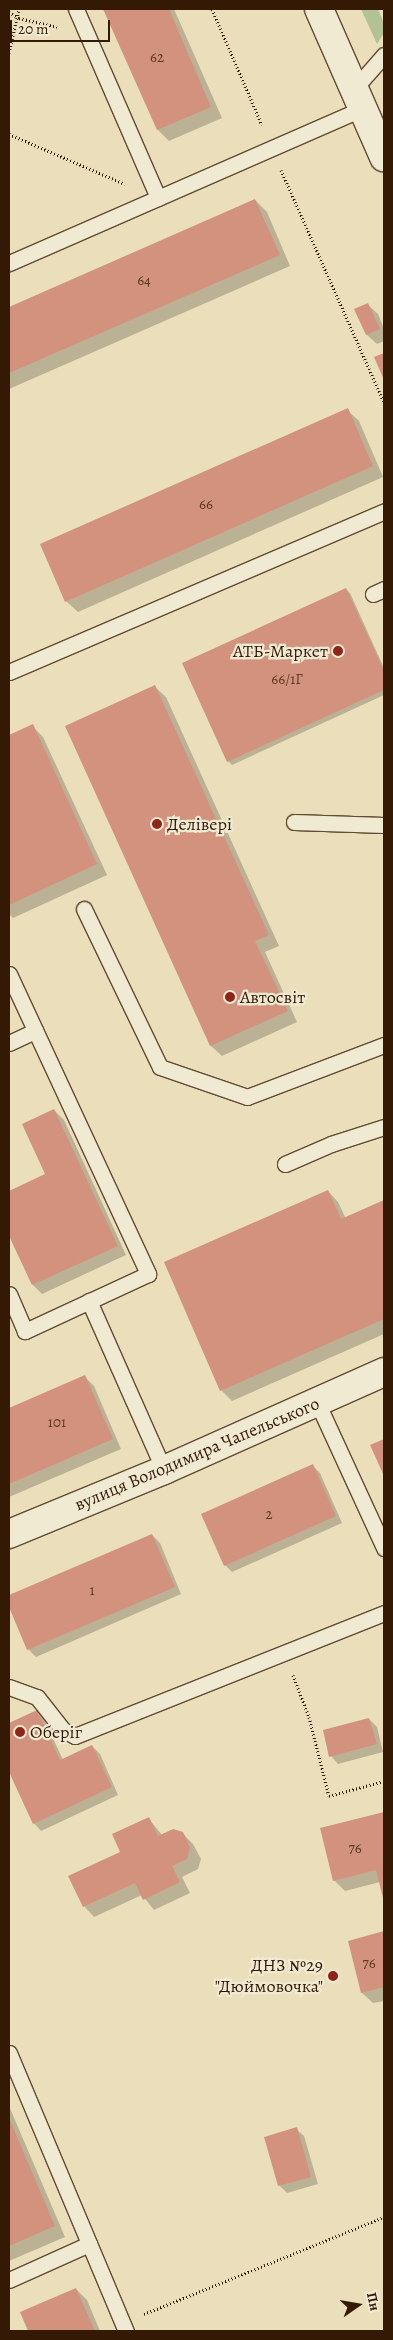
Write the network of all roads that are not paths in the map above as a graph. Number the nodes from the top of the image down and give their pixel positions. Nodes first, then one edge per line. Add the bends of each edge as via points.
1 (76, 9) edge
2 (320, 9) edge
3 (384, 55) edge
4 (359, 98) junction
5 (382, 146) edge
6 (158, 198) junction
7 (9, 263) edge
8 (384, 511) edge
9 (9, 672) edge
10 (294, 822) dead end
11 (384, 825) edge
12 (84, 909) dead end
13 (9, 974) edge
14 (35, 1031) junction
15 (9, 1043) edge
16 (384, 1046) edge
17 (384, 1127) edge
18 (285, 1164) dead end
19 (9, 1294) edge
20 (89, 1301) junction
21 (384, 1372) edge
22 (317, 1402) junction
23 (164, 1470) junction
24 (9, 1534) edge
25 (384, 1548) edge
26 (384, 1613) edge
27 (9, 1687) edge
28 (9, 2053) edge
29 (89, 2244) junction
30 (9, 2280) edge
31 (125, 2327) edge

1 - 6 lane
2 - 4 street
3 - 4 lane
4 - 5 street
4 - 6 lane via 272,148
6 - 7 lane
8 - 9 lane
10 - 11 lane
12 - 16 lane via 160,1067 247,1097
13 - 14 lane
14 - 15 lane
14 - 20 lane via 148,1274
17 - 18 lane via 331,1144
19 - 20 lane via 25,1330
20 - 23 lane
21 - 22 street, вулиця Володимира Чапельського
22 - 23 street, вулиця Володимира Чапельського
22 - 25 lane
23 - 24 street, вулиця Володимира Чапельського
26 - 27 lane via 75,1736 63,1730 37,1697
28 - 29 lane
29 - 30 lane
29 - 31 lane

